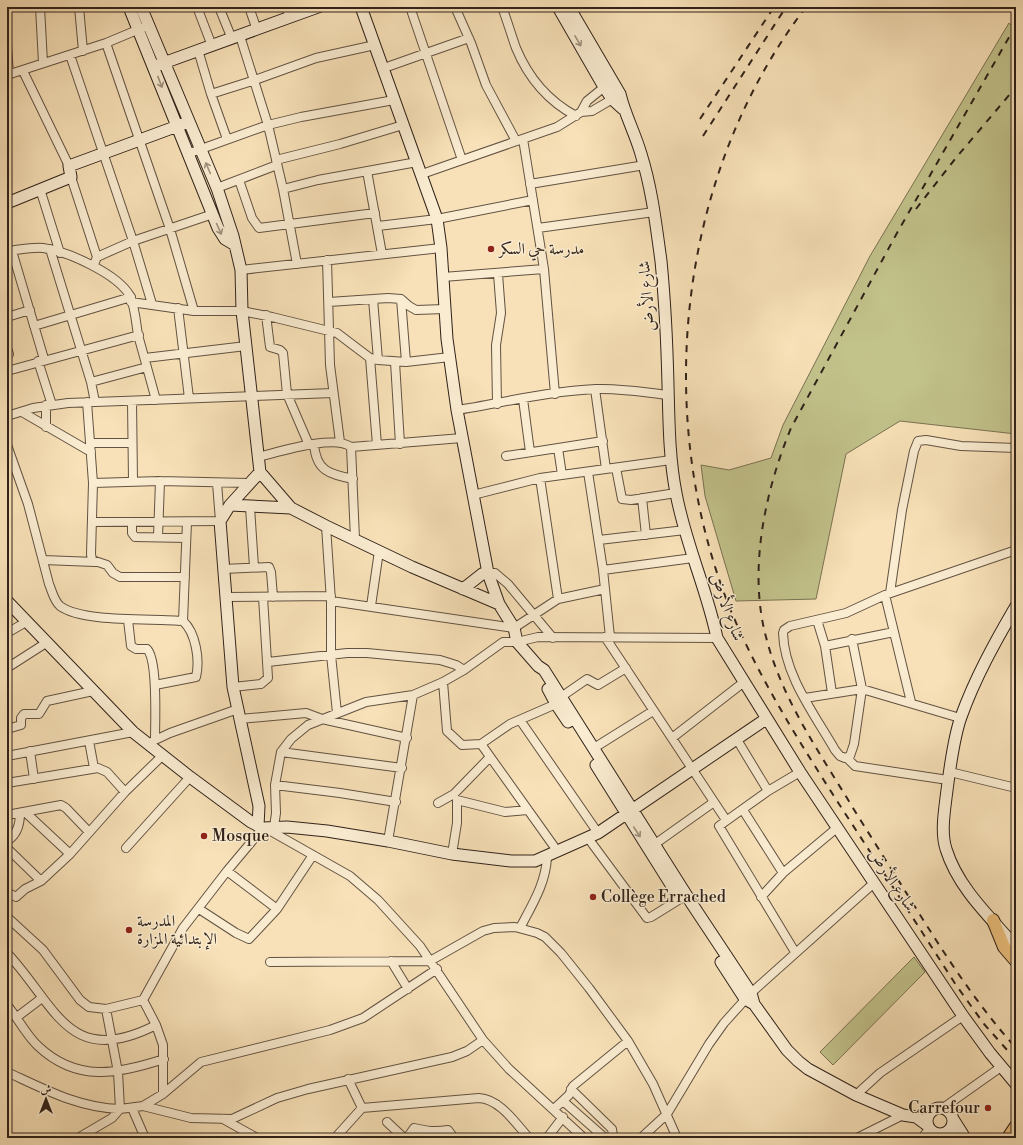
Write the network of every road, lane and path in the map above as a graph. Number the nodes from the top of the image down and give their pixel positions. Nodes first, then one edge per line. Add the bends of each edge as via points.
1 (40, 7) edge
2 (79, 7) edge
3 (130, 7) edge
4 (141, 7) edge
5 (197, 7) edge
6 (219, 7) edge
7 (249, 7) edge
8 (318, 7) edge
9 (362, 7) edge
10 (410, 7) edge
11 (455, 7) edge
12 (502, 7) edge
13 (558, 7) edge
14 (569, 7) edge
15 (288, 12) edge
16 (144, 28) junction
17 (257, 30) junction
18 (236, 37) junction
19 (468, 38) junction
20 (106, 44) junction
21 (7, 45) edge
22 (375, 45) junction
23 (212, 46) junction
24 (198, 50) junction
25 (83, 51) junction
26 (425, 54) junction
27 (70, 55) junction
28 (43, 63) junction
29 (159, 64) junction
30 (384, 68) junction
31 (22, 71) junction
32 (8, 75) edge
33 (255, 80) junction
34 (609, 84) junction
35 (211, 94) junction
36 (616, 97) junction
37 (394, 100) junction
38 (579, 114) junction
39 (189, 122) junction
40 (268, 125) junction
41 (403, 125) junction
42 (177, 126) junction
43 (227, 139) junction
44 (139, 140) junction
45 (519, 140) junction
46 (201, 150) junction
47 (103, 152) junction
48 (190, 154) junction
49 (462, 160) junction
50 (276, 162) junction
51 (417, 162) junction
52 (645, 165) junction
53 (69, 166) junction
54 (367, 171) junction
55 (422, 174) junction
56 (71, 177) junction
57 (239, 180) junction
58 (530, 184) junction
59 (216, 188) junction
60 (283, 188) junction
61 (40, 189) junction
62 (533, 200) junction
63 (7, 203) edge
64 (654, 212) junction
65 (213, 214) junction
66 (375, 214) junction
67 (437, 219) junction
68 (289, 224) junction
69 (378, 226) junction
70 (538, 228) junction
71 (170, 229) junction
72 (133, 241) junction
73 (235, 245) junction
74 (442, 248) junction
75 (50, 249) junction
76 (10, 251) edge
77 (60, 253) junction
78 (382, 254) junction
79 (97, 257) junction
80 (327, 260) junction
81 (297, 264) junction
82 (94, 266) junction
83 (544, 269) junction
84 (242, 270) junction
85 (498, 274) junction
86 (443, 277) junction
87 (372, 299) junction
88 (400, 299) junction
89 (131, 300) junction
90 (330, 302) junction
91 (152, 304) junction
92 (178, 308) junction
93 (445, 309) junction
94 (30, 310) junction
95 (194, 310) junction
96 (242, 311) junction
97 (266, 315) junction
98 (70, 316) junction
99 (7, 317) edge
100 (34, 326) junction
101 (330, 330) junction
102 (139, 335) junction
103 (246, 346) junction
104 (81, 350) junction
105 (183, 353) junction
106 (450, 357) junction
107 (145, 358) junction
108 (374, 359) junction
109 (41, 360) junction
110 (395, 362) junction
111 (406, 362) junction
112 (147, 367) junction
113 (7, 371) edge
114 (92, 382) junction
115 (595, 389) junction
116 (333, 393) junction
117 (287, 394) junction
118 (555, 394) junction
119 (668, 395) junction
120 (251, 396) junction
121 (189, 398) junction
122 (523, 399) junction
123 (156, 400) junction
124 (132, 401) junction
125 (91, 402) junction
126 (497, 404) junction
127 (49, 405) junction
128 (457, 410) junction
129 (22, 412) junction
130 (7, 416) edge
131 (46, 428) junction
132 (462, 438) junction
133 (603, 441) junction
134 (340, 442) junction
135 (91, 443) junction
136 (132, 443) junction
137 (400, 444) junction
138 (7, 445) edge
139 (311, 445) junction
140 (377, 445) junction
141 (351, 447) junction
142 (558, 448) junction
143 (1016, 448) edge
144 (91, 452) junction
145 (530, 452) junction
146 (506, 456) dead end
147 (258, 457) junction
148 (671, 460) junction
149 (616, 468) junction
150 (606, 469) junction
151 (260, 472) junction
152 (588, 472) junction
153 (562, 475) junction
154 (353, 478) junction
155 (540, 478) junction
156 (133, 481) junction
157 (160, 481) junction
158 (93, 483) junction
159 (216, 483) junction
160 (248, 483) junction
161 (676, 493) junction
162 (473, 495) junction
163 (642, 498) junction
164 (230, 505) junction
165 (250, 507) junction
166 (291, 508) junction
167 (93, 522) junction
168 (158, 522) junction
169 (187, 522) junction
170 (220, 522) junction
171 (132, 523) junction
172 (326, 526) junction
173 (685, 530) junction
174 (646, 535) junction
175 (158, 537) junction
176 (186, 538) junction
177 (355, 539) junction
178 (599, 540) junction
179 (1016, 550) edge
180 (379, 551) junction
181 (693, 558) junction
182 (43, 560) junction
183 (94, 562) junction
184 (254, 567) junction
185 (223, 569) junction
186 (603, 570) junction
187 (488, 572) junction
188 (185, 577) junction
189 (463, 589) junction
190 (606, 589) junction
191 (888, 594) junction
192 (226, 597) junction
193 (263, 597) junction
194 (273, 597) junction
195 (331, 598) junction
196 (558, 600) junction
197 (7, 601) edge
198 (499, 604) junction
199 (372, 606) junction
200 (1016, 606) edge
201 (534, 616) junction
202 (128, 620) junction
203 (817, 620) junction
204 (183, 621) junction
205 (26, 622) junction
206 (514, 628) junction
207 (894, 632) junction
208 (7, 633) edge
209 (608, 637) junction
210 (554, 638) junction
211 (717, 638) junction
212 (852, 639) junction
213 (517, 642) junction
214 (46, 643) junction
215 (826, 646) junction
216 (331, 655) junction
217 (268, 662) junction
218 (7, 668) edge
219 (626, 668) junction
220 (464, 670) junction
221 (443, 682) junction
222 (744, 682) junction
223 (155, 685) junction
224 (233, 687) junction
225 (862, 689) junction
226 (93, 691) junction
227 (832, 693) junction
228 (413, 695) junction
229 (805, 698) junction
230 (558, 701) junction
231 (911, 702) junction
232 (654, 710) junction
233 (337, 713) junction
234 (239, 714) junction
235 (960, 718) junction
236 (322, 719) junction
237 (766, 719) junction
238 (520, 720) junction
239 (7, 729) edge
240 (133, 732) junction
241 (407, 738) junction
242 (672, 738) junction
243 (736, 738) junction
244 (89, 741) junction
245 (151, 742) junction
246 (481, 744) junction
247 (594, 748) junction
248 (30, 751) junction
249 (281, 752) junction
250 (7, 756) edge
251 (162, 756) junction
252 (490, 757) junction
253 (847, 758) junction
254 (94, 768) junction
255 (402, 768) junction
256 (693, 769) junction
257 (800, 772) junction
258 (949, 776) junction
259 (190, 778) junction
260 (34, 779) junction
261 (7, 784) edge
262 (275, 785) junction
263 (1016, 788) edge
264 (768, 791) junction
265 (125, 792) junction
266 (456, 797) junction
267 (396, 802) junction
268 (714, 802) junction
269 (438, 803) dead end
270 (528, 810) junction
271 (743, 810) junction
272 (23, 812) junction
273 (629, 812) junction
274 (7, 816) edge
275 (726, 820) junction
276 (265, 828) junction
277 (838, 828) junction
278 (89, 832) junction
279 (598, 833) junction
280 (588, 838) junction
281 (7, 841) edge
282 (388, 841) junction
283 (655, 844) junction
284 (7, 848) edge
285 (126, 848) dead end
286 (558, 852) junction
287 (70, 854) junction
288 (452, 854) junction
289 (313, 855) junction
290 (546, 857) junction
291 (227, 871) junction
292 (783, 873) junction
293 (41, 881) junction
294 (874, 883) junction
295 (7, 892) edge
296 (761, 898) junction
297 (680, 899) junction
298 (199, 909) junction
299 (277, 909) junction
300 (7, 917) edge
301 (993, 920) junction
302 (520, 928) junction
303 (1016, 947) edge
304 (795, 952) junction
305 (7, 953) edge
306 (391, 961) junction
307 (430, 961) junction
308 (1016, 961) edge
309 (270, 962) dead end
310 (437, 969) junction
311 (408, 989) junction
312 (42, 998) junction
313 (750, 999) junction
314 (143, 1000) junction
315 (7, 1005) edge
316 (106, 1009) junction
317 (963, 1016) junction
318 (17, 1018) junction
319 (156, 1025) junction
320 (111, 1040) junction
321 (483, 1040) junction
322 (628, 1041) junction
323 (164, 1059) junction
324 (1001, 1067) junction
325 (7, 1072) edge
326 (118, 1072) junction
327 (348, 1079) junction
328 (1016, 1084) edge
329 (571, 1089) junction
330 (163, 1094) junction
331 (856, 1094) junction
332 (563, 1101) junction
333 (143, 1106) junction
334 (132, 1108) junction
335 (362, 1108) junction
336 (943, 1108) junction
337 (120, 1109) junction
338 (554, 1109) junction
339 (931, 1111) junction
340 (667, 1114) junction
341 (903, 1115) junction
342 (563, 1117) junction
343 (916, 1118) junction
344 (223, 1119) junction
345 (953, 1119) junction
346 (387, 1122) dead end
347 (1016, 1126) edge
348 (932, 1133) edge
349 (611, 1137) edge
350 (78, 1138) edge
351 (145, 1138) edge
352 (257, 1138) edge
353 (335, 1138) edge
354 (404, 1138) edge
355 (407, 1138) edge
356 (454, 1138) edge
357 (529, 1138) edge
358 (547, 1138) edge
359 (584, 1138) edge
360 (641, 1138) edge
361 (677, 1138) edge
362 (857, 1138) edge
363 (965, 1138) edge
364 (1008, 1138) edge

1 - 28 street
2 - 25 street
3 - 16 street
4 - 16 street
5 - 23 street
6 - 18 street
7 - 17 street
8 - 15 street
9 - 22 street
10 - 26 street
11 - 19 street
12 - 38 street via 515,47 530,76 552,100
13 -> 34 street, شارع الأرض
14 - 34 street, شارع الأرض
15 - 17 street
16 - 20 street
16 - 29 street
17 - 18 street
18 - 23 street
18 - 33 street
19 - 26 street
19 - 45 street via 486,85
20 - 25 street
20 - 44 street
21 - 32 street
22 - 30 street
22 - 33 street via 316,58
23 - 24 street
24 - 29 street
24 - 35 street
25 - 27 street
26 - 30 street
26 - 49 street
27 - 28 street
27 - 47 street
28 - 31 street
29 - 39 street
29 -> 42 street
30 - 37 street
31 - 32 street
31 - 53 street
33 - 35 street
33 - 40 street
34 - 36 street, شارع الأرض
34 - 38 street via 587,101
35 - 43 street
36 - 38 street via 592,111
36 - 52 street, شارع الأرض
37 - 40 street
37 - 41 street
38 - 45 street via 557,127
39 - 42 street
39 - 46 street
40 - 43 street
40 - 50 street
41 - 50 street
41 - 51 street
42 - 44 street
42 - 48 street
43 - 46 street
44 - 47 street
44 - 71 street
45 - 49 street
45 - 58 street
46 - 48 street
59 -> 46 street
47 - 53 street
47 - 72 street
48 - 65 street
49 - 55 street
50 - 57 street
50 - 60 street
51 - 54 street
51 - 55 street
52 - 58 street
52 - 64 street, شارع الأرض
53 - 56 street
54 - 60 street
54 - 66 street
55 - 67 street
56 - 61 street
56 - 79 street
57 - 59 street
57 - 68 street via 257,226 262,228
58 - 62 street
59 - 73 street
60 - 68 street
61 - 63 street
61 - 77 street
62 - 67 street
62 - 70 street
64 - 70 street
64 - 119 street, شارع الأرض via 667,334
65 - 71 street
65 -> 73 street via 222,236
66 - 68 street
66 - 69 street
67 - 69 street
67 - 74 street
68 - 81 street
69 - 78 street
70 - 83 street
71 - 72 street
71 - 95 street
72 - 79 street
72 - 91 street
73 - 84 street
74 - 78 street
74 - 86 street
75 - 76 street
75 - 77 street
75 - 98 street
76 - 94 street
77 - 82 street
78 - 80 street
79 - 82 street
80 - 81 street
80 - 90 street
81 - 84 street
82 - 89 street via 115,279
83 - 85 street
83 - 118 street
84 - 96 street
85 - 86 street
85 - 126 street via 501,313 496,345
86 - 93 street
87 - 88 street
87 - 90 street
87 - 108 street
88 - 93 street via 416,310
88 - 111 street
89 - 91 street
89 - 98 street
89 - 102 street
90 - 101 street
91 - 92 street
92 - 95 street
92 - 105 street
93 - 106 street
94 - 99 street
94 - 100 street
95 - 96 street
96 - 97 street
96 - 103 street
97 - 101 street
97 - 117 street via 270,347 283,353
98 - 100 street
98 - 104 street
100 - 109 street
101 - 108 street
101 - 116 street
102 - 104 street
102 - 107 street
103 - 105 street
103 - 120 street
104 - 109 street
104 - 114 street
105 - 107 street
105 - 121 street
106 - 111 street
106 - 128 street
107 - 112 street
108 - 110 street
108 - 140 street
109 - 113 street
109 - 127 street
110 - 111 street
110 - 137 street
112 - 114 street
112 - 123 street
114 - 125 street
115 - 118 street
115 - 119 street via 620,389
115 - 133 street
116 - 117 street
116 - 134 street
117 - 120 street
117 - 139 street
118 - 122 street
119 - 148 street, شارع الأرض
120 - 121 street
120 - 147 street
121 - 123 street
122 - 126 street
122 - 145 street
123 - 124 street
124 - 125 street
124 - 136 street
125 - 127 street
125 - 135 street
126 - 128 street
127 - 129 street
127 - 131 street
128 - 132 street
129 - 130 street
129 - 131 street
131 - 144 street
132 - 137 street
132 - 162 street
133 - 142 street
133 - 150 street
134 - 139 street
134 - 141 street
135 - 136 street
135 - 144 street
136 - 156 street
137 - 140 street
138 - 182 street via 26,497
139 - 147 street
139 - 154 street via 322,468 336,475
140 - 141 street
141 - 154 street
142 - 145 street
142 - 153 street
143 - 191 street via 918,441 902,510
144 - 158 street
145 - 146 street
147 - 151 street
148 - 149 street
148 - 161 street, شارع الأرض
149 - 150 street
149 - 163 street via 622,499
150 - 152 street
151 - 160 street
151 - 166 street
152 - 153 street
152 - 178 street
153 - 155 street
154 - 177 street
155 - 162 street
155 - 196 street
156 - 157 street
156 - 158 street
157 - 159 street
157 - 168 street
158 - 167 street
159 - 160 street
159 - 170 street
160 - 164 street
161 - 163 street
161 - 173 street, شارع الأرض
162 - 187 street
163 - 174 street
164 - 165 street
164 - 170 street
165 - 166 street
165 - 184 street
166 - 172 street
167 - 171 street
167 - 183 street via 90,554
168 - 169 street
168 - 171 street
168 - 175 street
169 - 170 street
169 - 176 street
170 - 185 street
171 - 175 street via 132,533 135,537
172 - 177 street
172 - 195 street
173 - 174 street
173 - 181 street, شارع الأرض
174 - 178 street
175 - 176 street
176 - 188 street
177 - 180 street
178 - 186 street
179 - 191 street
180 - 189 street
180 - 199 street
181 - 186 street
181 - 211 street, شارع الأرض via 712,614
182 - 183 street
182 - 202 street via 53,596 59,605 80,613
183 - 188 street via 107,565 113,574 120,577
184 - 185 street
184 - 194 street via 270,568
185 - 192 street
186 - 190 street
187 - 189 street
187 - 198 street
187 - 201 street via 501,578
188 - 204 street
189 - 198 street
190 - 196 street
190 - 209 street
191 - 203 street via 858,608
191 - 207 street
192 - 193 street
192 - 224 street
193 - 194 street
193 - 217 street
194 - 195 street
195 - 199 street
195 - 216 street
196 - 201 street
197 - 205 street
198 - 206 street
199 - 206 street
200 - 235 street via 982,666
201 - 206 street
201 - 210 street
202 - 204 street
202 - 223 street via 131,646 147,650 152,655
203 - 215 street
203 - 229 street via 790,626 783,633 787,658
204 - 223 street via 189,628 194,645 196,677
205 - 208 street
205 - 214 street
206 - 213 street
207 - 212 street
207 - 231 street
209 - 210 street
209 - 211 street
209 - 219 street
210 - 213 street via 538,637
211 - 222 street, شارع الأرض
212 - 215 street
212 - 225 street
213 - 220 street via 507,640 496,645
213 - 230 street via 544,670
214 - 218 street
214 - 226 street
215 - 227 street
216 - 217 street
216 - 220 street via 367,653 433,659 452,663
216 - 233 street
217 - 224 street via 269,674 266,681 261,684
219 - 230 street via 598,685 586,679
219 - 232 street
220 - 221 street
221 - 228 street
221 - 246 street via 447,731 462,745
222 - 237 street, شارع الأرض
222 - 242 street
223 - 245 street
224 - 234 street
225 - 227 street
225 - 231 street
225 - 253 street via 854,744
226 - 239 street via 48,701 39,714 24,714 21,726
226 - 240 street
227 - 229 street
228 - 233 street via 376,699
228 - 241 street
229 - 253 street via 835,750 840,756
230 - 238 street
230 - 247 street
230 - 273 street
231 - 235 street
232 - 242 street
232 - 247 street
233 - 236 street
234 - 236 street via 302,712
234 - 245 street
234 - 276 street
235 - 258 street
236 - 241 street
236 - 249 street via 298,733
237 - 243 street
237 - 257 street, شارع الأرض
238 - 246 street
238 - 279 street
240 - 244 street
240 - 245 street
241 - 255 street
242 - 256 street
243 - 256 street
243 - 264 street
244 - 248 street
244 - 254 street
245 - 251 street
246 - 252 street
247 - 273 street
248 - 250 street
248 - 260 street
249 - 255 street
249 - 262 street
251 - 259 street
251 - 265 street
252 - 266 street
252 - 270 street
253 - 258 street via 855,766
254 - 260 street
254 - 265 street via 102,769
255 - 267 street
256 - 268 street
256 - 273 street
257 - 264 street
257 - 277 street, شارع الأرض
258 - 263 street
258 - 301 street via 944,834 946,848 957,875
259 - 276 street
259 - 285 street
260 - 261 street
262 - 267 street
262 - 276 street via 276,813
264 - 271 street
265 - 278 street
266 - 269 street
266 - 270 street via 505,812
266 - 288 street via 457,823
267 - 282 street
268 - 275 street
268 - 283 street
270 - 286 street
271 - 275 street
271 - 292 street
272 - 274 street
272 - 278 street via 61,805
272 - 281 street via 13,837
272 - 287 street
273 - 279 street
273 - 283 street
273 -> 297 street
275 - 296 street via 719,824 719,829
276 - 282 street via 327,831
276 - 289 street
276 - 291 street
277 - 292 street
277 - 294 street, شارع الأرض
278 - 287 street
279 - 280 street
280 - 286 street
280 - 297 street via 647,918
282 - 288 street
283 - 313 street
284 - 293 street
286 - 290 street
287 - 293 street
288 - 290 street via 519,862
289 - 299 street
289 - 307 street via 343,871 365,888 408,932
290 - 302 street via 541,887
291 - 298 street
291 - 299 street
292 - 296 street
293 - 295 street via 16,897
294 - 304 street
294 - 317 street, شارع الأرض
296 - 304 street
297 - 313 street
298 - 299 street via 247,939
298 - 314 street via 181,932
300 - 316 street via 43,950 80,1000 89,1007
301 - 303 street
301 - 308 main road via 1004,947
302 - 307 street via 504,927 483,931
302 - 322 street via 545,937 561,953
304 - 313 street
305 - 312 street via 19,965
306 - 307 street
306 - 309 street
306 - 311 street
307 - 310 street
310 - 311 street
310 - 321 street
311 - 330 street via 372,1013 350,1023 201,1062
312 - 318 street
312 - 320 street via 60,1021 78,1033 99,1040
313 - 331 street via 794,1058
313 - 340 street via 724,1023 708,1044
314 - 316 street
314 - 319 street
315 - 318 street
316 - 320 street
317 - 324 street, شارع الأرض
317 - 331 street via 880,1073
318 - 326 street via 37,1046 57,1061 77,1069
319 - 320 street via 139,1034
319 - 323 street via 163,1045
320 - 326 street
321 - 327 street via 452,1057
321 - 338 street via 509,1069
322 - 329 street
322 - 340 street
323 - 326 street
323 - 330 street
324 - 328 street, شارع الأرض
324 - 336 street
325 - 337 street via 70,1100 100,1109
326 - 337 street
327 - 335 street
327 - 344 street via 277,1098 243,1115
329 - 332 street
329 - 349 street via 612,1129
330 - 333 street
331 - 341 street
332 - 338 street
332 - 349 street
333 - 334 street
333 - 344 street via 191,1118
334 - 337 street
334 - 351 street
335 - 353 street
335 - 357 street via 484,1098 495,1103
336 - 339 street
336 - 345 street via 952,1114
337 - 350 street via 107,1121
338 - 342 street
339 - 343 street
339 - 348 street via 927,1118
340 - 360 street
340 - 361 street
341 - 343 street
341 - 362 street
342 - 358 street
342 - 359 street
343 - 348 street
344 - 352 street
345 - 348 street via 947,1133
345 - 363 street
346 - 354 street
347 - 364 main road
355 - 356 street via 414,1128 439,1132 448,1130

